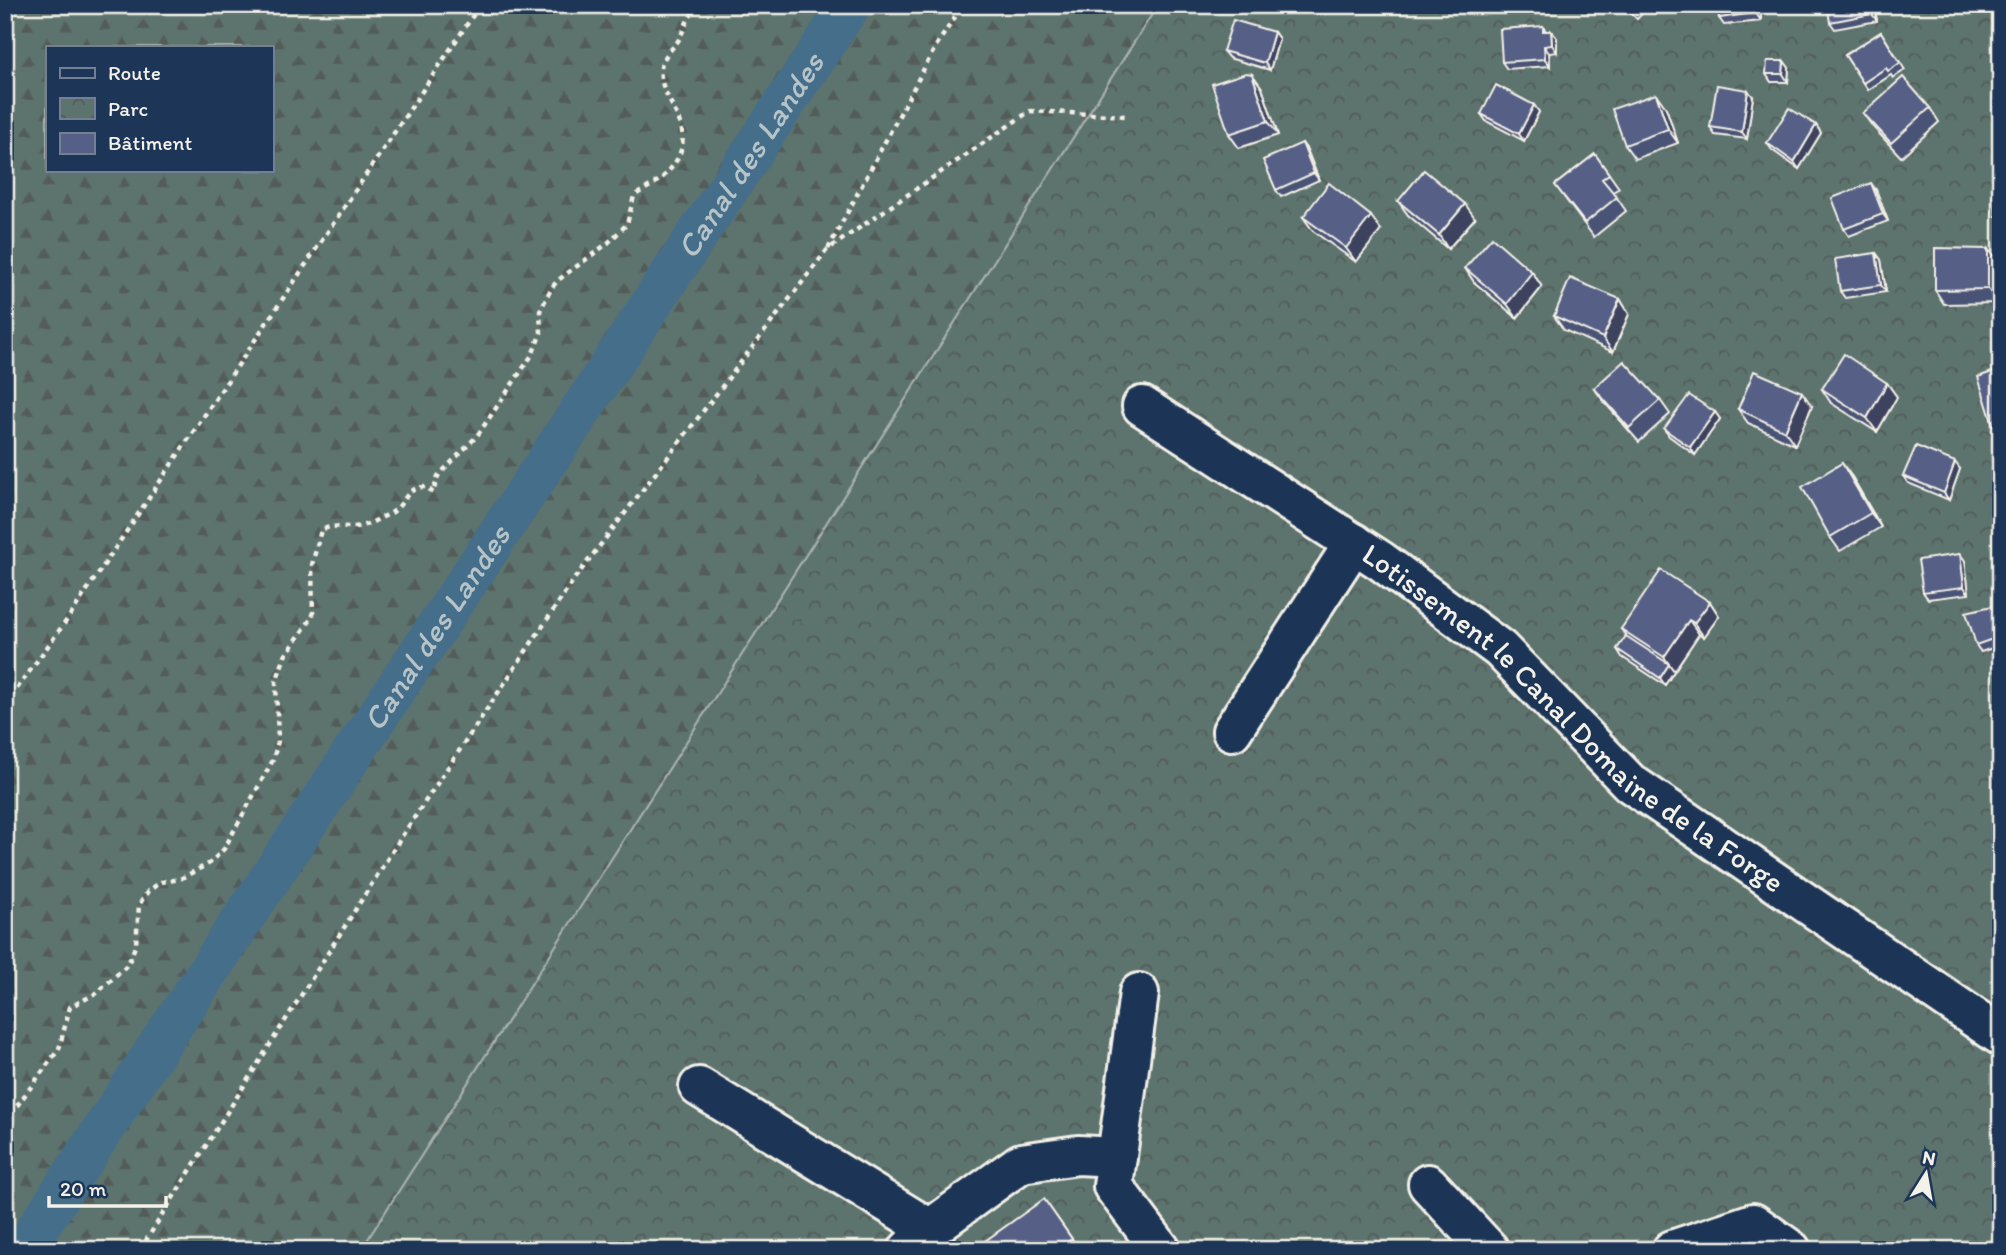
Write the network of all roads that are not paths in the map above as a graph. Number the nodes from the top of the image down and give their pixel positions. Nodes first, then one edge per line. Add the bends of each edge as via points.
1 (1142, 406) dead end
2 (1354, 543) junction
3 (1232, 731) dead end
4 (1139, 993) dead end
5 (2001, 1036) edge
6 (699, 1087) dead end
7 (1116, 1157) junction
8 (1428, 1184) dead end
9 (919, 1239) edge
10 (1161, 1250) edge
11 (1489, 1250) edge
12 (1672, 1250) edge
13 (1791, 1250) edge

1 - 2 lane, Lotissement le Canal Domaine de la Forge
2 - 3 lane
2 - 5 lane, Lotissement le Canal Domaine de la Forge via 1500,649 1630,783
4 - 7 lane
6 - 9 lane
7 - 9 lane via 1077,1155 1021,1163
7 - 10 lane via 1113,1186
8 - 11 lane
12 - 13 lane via 1753,1223

